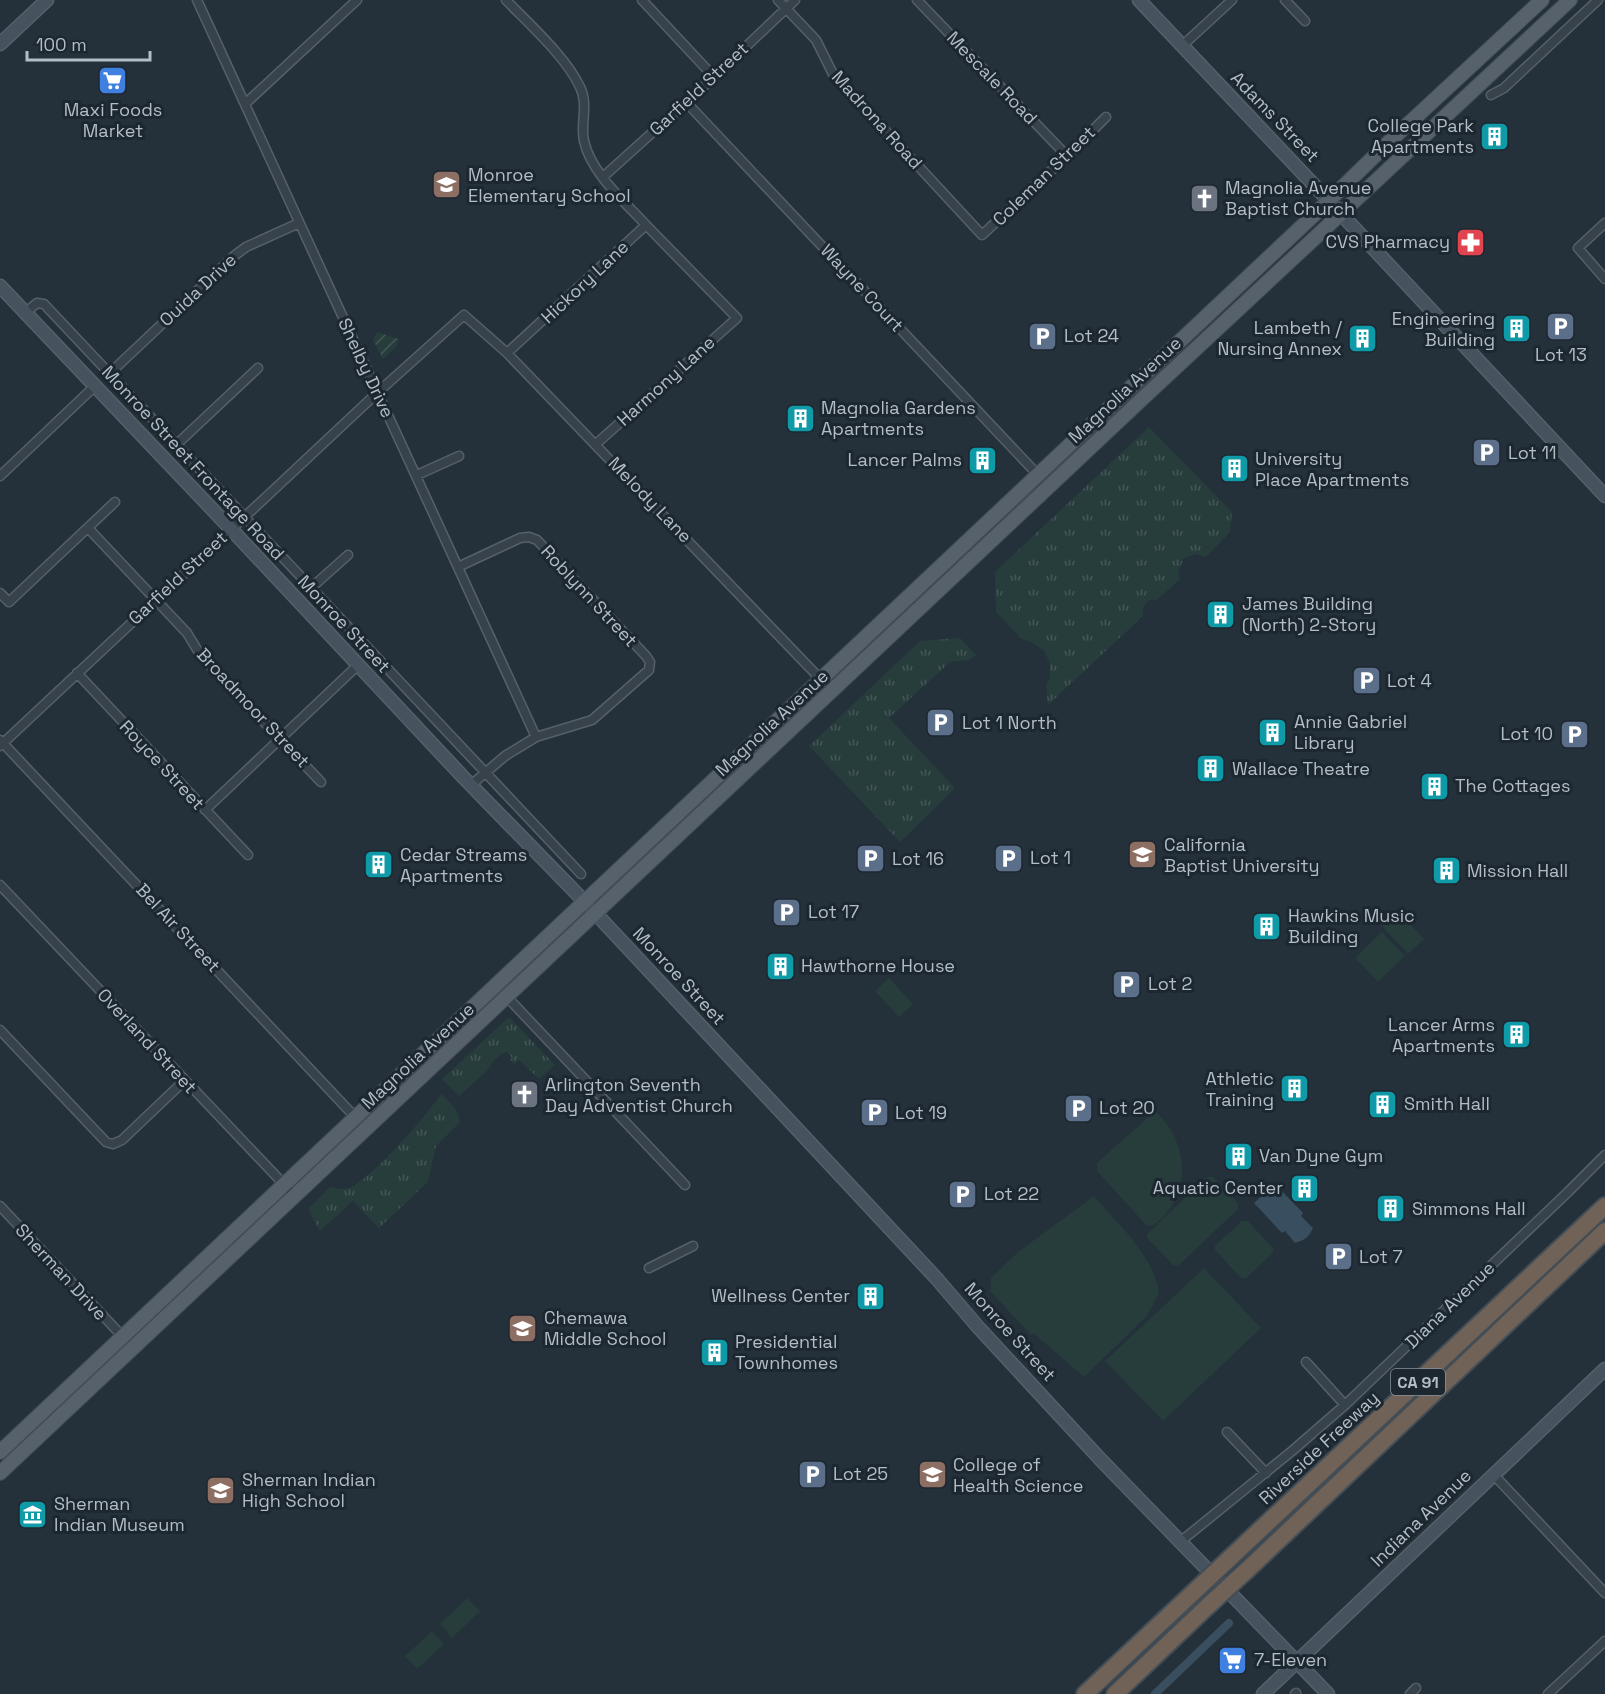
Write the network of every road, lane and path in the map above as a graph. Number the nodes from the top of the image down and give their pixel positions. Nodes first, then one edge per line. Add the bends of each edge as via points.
1 (47, 0) edge
2 (357, 0) edge
3 (506, 0) edge
4 (642, 0) edge
5 (778, 0) edge
6 (795, 0) edge
7 (916, 0) edge
8 (1139, 0) edge
9 (1232, 0) edge
10 (1285, 0) edge
11 (1542, 0) edge
12 (1570, 0) edge
13 (1598, 0) edge
14 (200, 2) edge
15 (786, 8) junction
16 (1305, 21) dead end
17 (0, 44) edge
18 (1182, 46) junction
19 (714, 76) junction
20 (1491, 94) dead end
21 (686, 102) junction
22 (245, 104) junction
23 (1106, 117) dead end
24 (1067, 156) junction
25 (603, 177) junction
26 (1329, 201) junction
27 (1340, 212) junction
28 (299, 223) junction
29 (1605, 223) edge
30 (646, 225) junction
31 (982, 236) joint
32 (1605, 279) edge
33 (0, 286) edge
34 (25, 313) junction
35 (464, 315) joint
36 (507, 353) junction
37 (258, 368) dead end
38 (109, 374) junction
39 (95, 386) junction
40 (377, 393) junction
41 (596, 444) junction
42 (176, 445) junction
43 (459, 456) dead end
44 (417, 475) junction
45 (1038, 475) junction
46 (0, 476) edge
47 (1049, 486) junction
48 (1605, 496) edge
49 (115, 502) dead end
50 (244, 518) junction
51 (88, 528) junction
52 (231, 529) junction
53 (348, 555) dead end
54 (458, 567) junction
55 (311, 588) junction
56 (0, 593) edge
57 (156, 600) junction
58 (357, 666) junction
59 (77, 673) junction
60 (821, 679) junction
61 (832, 691) junction
62 (536, 737) junction
63 (280, 739) junction
64 (1, 743) edge
65 (484, 773) junction
66 (321, 782) dead end
67 (471, 785) junction
68 (205, 810) junction
69 (248, 855) dead end
70 (581, 874) dead end
71 (0, 885) edge
72 (585, 902) junction
73 (596, 913) junction
74 (507, 997) junction
75 (0, 1030) edge
76 (185, 1080) junction
77 (356, 1118) junction
78 (1605, 1155) edge
79 (284, 1185) junction
80 (685, 1185) dead end
81 (295, 1196) junction
82 (0, 1206) edge
83 (1605, 1206) edge
84 (1605, 1231) edge
85 (693, 1246) dead end
86 (649, 1268) dead end
87 (123, 1337) junction
88 (1306, 1362) dead end
89 (1605, 1369) edge
90 (1345, 1405) junction
91 (32, 1422) junction
92 (1227, 1432) dead end
93 (42, 1434) junction
94 (0, 1452) edge
95 (0, 1473) edge
96 (1266, 1473) junction
97 (1493, 1474) junction
98 (1180, 1542) junction
99 (1605, 1593) edge
100 (1605, 1641) edge
101 (1297, 1662) junction
102 (1085, 1694) edge
103 (1115, 1694) edge
104 (1263, 1694) edge
105 (1328, 1694) edge
106 (1548, 1694) edge

1 - 17 main road
2 - 22 street
3 - 25 street via 575,77 584,96 584,143
4 - 19 street
5 - 15 street, Madrona Road
6 - 15 street, Garfield Street
7 - 24 street, Mescale Road
8 - 18 main road, Adams Street
9 - 18 street
10 - 16 street
11 - 26 main road, Magnolia Avenue
12 - 27 main road, Magnolia Avenue
13 - 20 street via 1504,88
14 - 22 street, Shelby Drive
15 - 19 street, Garfield Street
15 - 31 street, Madrona Road via 816,40 833,74
18 - 26 main road, Adams Street
19 - 21 street, Garfield Street
21 - 25 street, Garfield Street
21 - 45 street, Wayne Court
22 - 28 street, Shelby Drive
23 - 24 street, Coleman Street
24 - 31 street, Coleman Street
25 - 30 street
26 - 27 main road, Adams Street
26 - 45 main road, Magnolia Avenue
27 - 47 main road, Magnolia Avenue
27 - 48 main road, Adams Street
28 - 38 street, Ouida Drive via 234,256
28 - 40 street, Shelby Drive
29 - 32 street via 1578,248
30 - 36 street, Hickory Lane
30 - 41 street, Harmony Lane via 737,318
33 - 34 main road, Monroe Street
34 - 38 street, Monroe Street Frontage Road via 37,303 44,304
34 - 39 main road, Monroe Street
35 - 36 street, Melody Lane
35 - 40 street, Garfield Street
36 - 41 street, Melody Lane
37 - 42 street
38 - 42 street, Monroe Street Frontage Road
39 - 46 street
39 - 52 main road, Monroe Street
40 - 44 street, Shelby Drive
40 - 50 street, Garfield Street
41 - 60 street, Melody Lane
42 - 50 street, Monroe Street Frontage Road
43 - 44 street
44 - 54 street, Shelby Drive
45 - 47 main road
45 - 60 main road, Magnolia Avenue
47 - 61 main road, Magnolia Avenue
49 - 51 street
50 - 52 street, Garfield Street
50 - 55 street, Monroe Street Frontage Road
51 - 56 street via 9,602
51 - 57 street, Broadmoor Street
52 - 57 street, Garfield Street
52 - 58 main road, Monroe Street
53 - 55 street
54 - 62 street, Shelby Drive
54 - 62 street, Roblynn Street via 520,538 537,540 650,662 649,670 592,720
55 - 65 street, Monroe Street Frontage Road
57 - 59 street, Garfield Street
57 - 63 street, Broadmoor Street via 187,633 201,656
58 - 63 street
58 - 67 main road, Monroe Street
59 - 64 street, Garfield Street
59 - 68 street, Royce Street
60 - 61 street, Melody Lane
60 - 72 main road, Magnolia Avenue
61 - 73 main road, Magnolia Avenue
62 - 65 street
63 - 66 street, Broadmoor Street
63 - 68 street
64 - 77 street, Bel Air Street
65 - 67 street
65 - 70 street, Monroe Street Frontage Road
67 - 72 main road, Monroe Street
68 - 69 street, Royce Street
71 - 76 street, Overland Street
72 - 73 main road, Monroe Street
72 - 77 main road, Magnolia Avenue
73 - 74 main road, Magnolia Avenue
73 - 98 main road, Monroe Street
74 - 80 street
74 - 81 main road, Magnolia Avenue
75 - 76 street via 106,1142 113,1144
76 - 79 street, Overland Street
77 - 79 main road, Magnolia Avenue
78 - 90 street, Diana Avenue
79 - 81 street, Overland Street
79 - 87 main road, Magnolia Avenue
81 - 93 main road, Magnolia Avenue
82 - 87 street, Sherman Drive
83 - 102 highway, Riverside Freeway / CA 91, bridge
84 - 103 highway, CA 91, bridge
85 - 86 street
87 - 91 main road, Magnolia Avenue
88 - 90 street
89 - 97 main road, Indiana Avenue
90 - 96 street, Diana Avenue
91 - 93 main road
91 - 94 main road, Magnolia Avenue
92 - 96 street
93 - 95 main road, Magnolia Avenue
96 - 98 street, Diana Avenue
97 - 99 street
97 - 101 main road, Indiana Avenue
98 - 101 main road, Monroe Street
100 - 106 street
101 - 104 main road, Indiana Avenue
101 - 105 main road, Monroe Street

